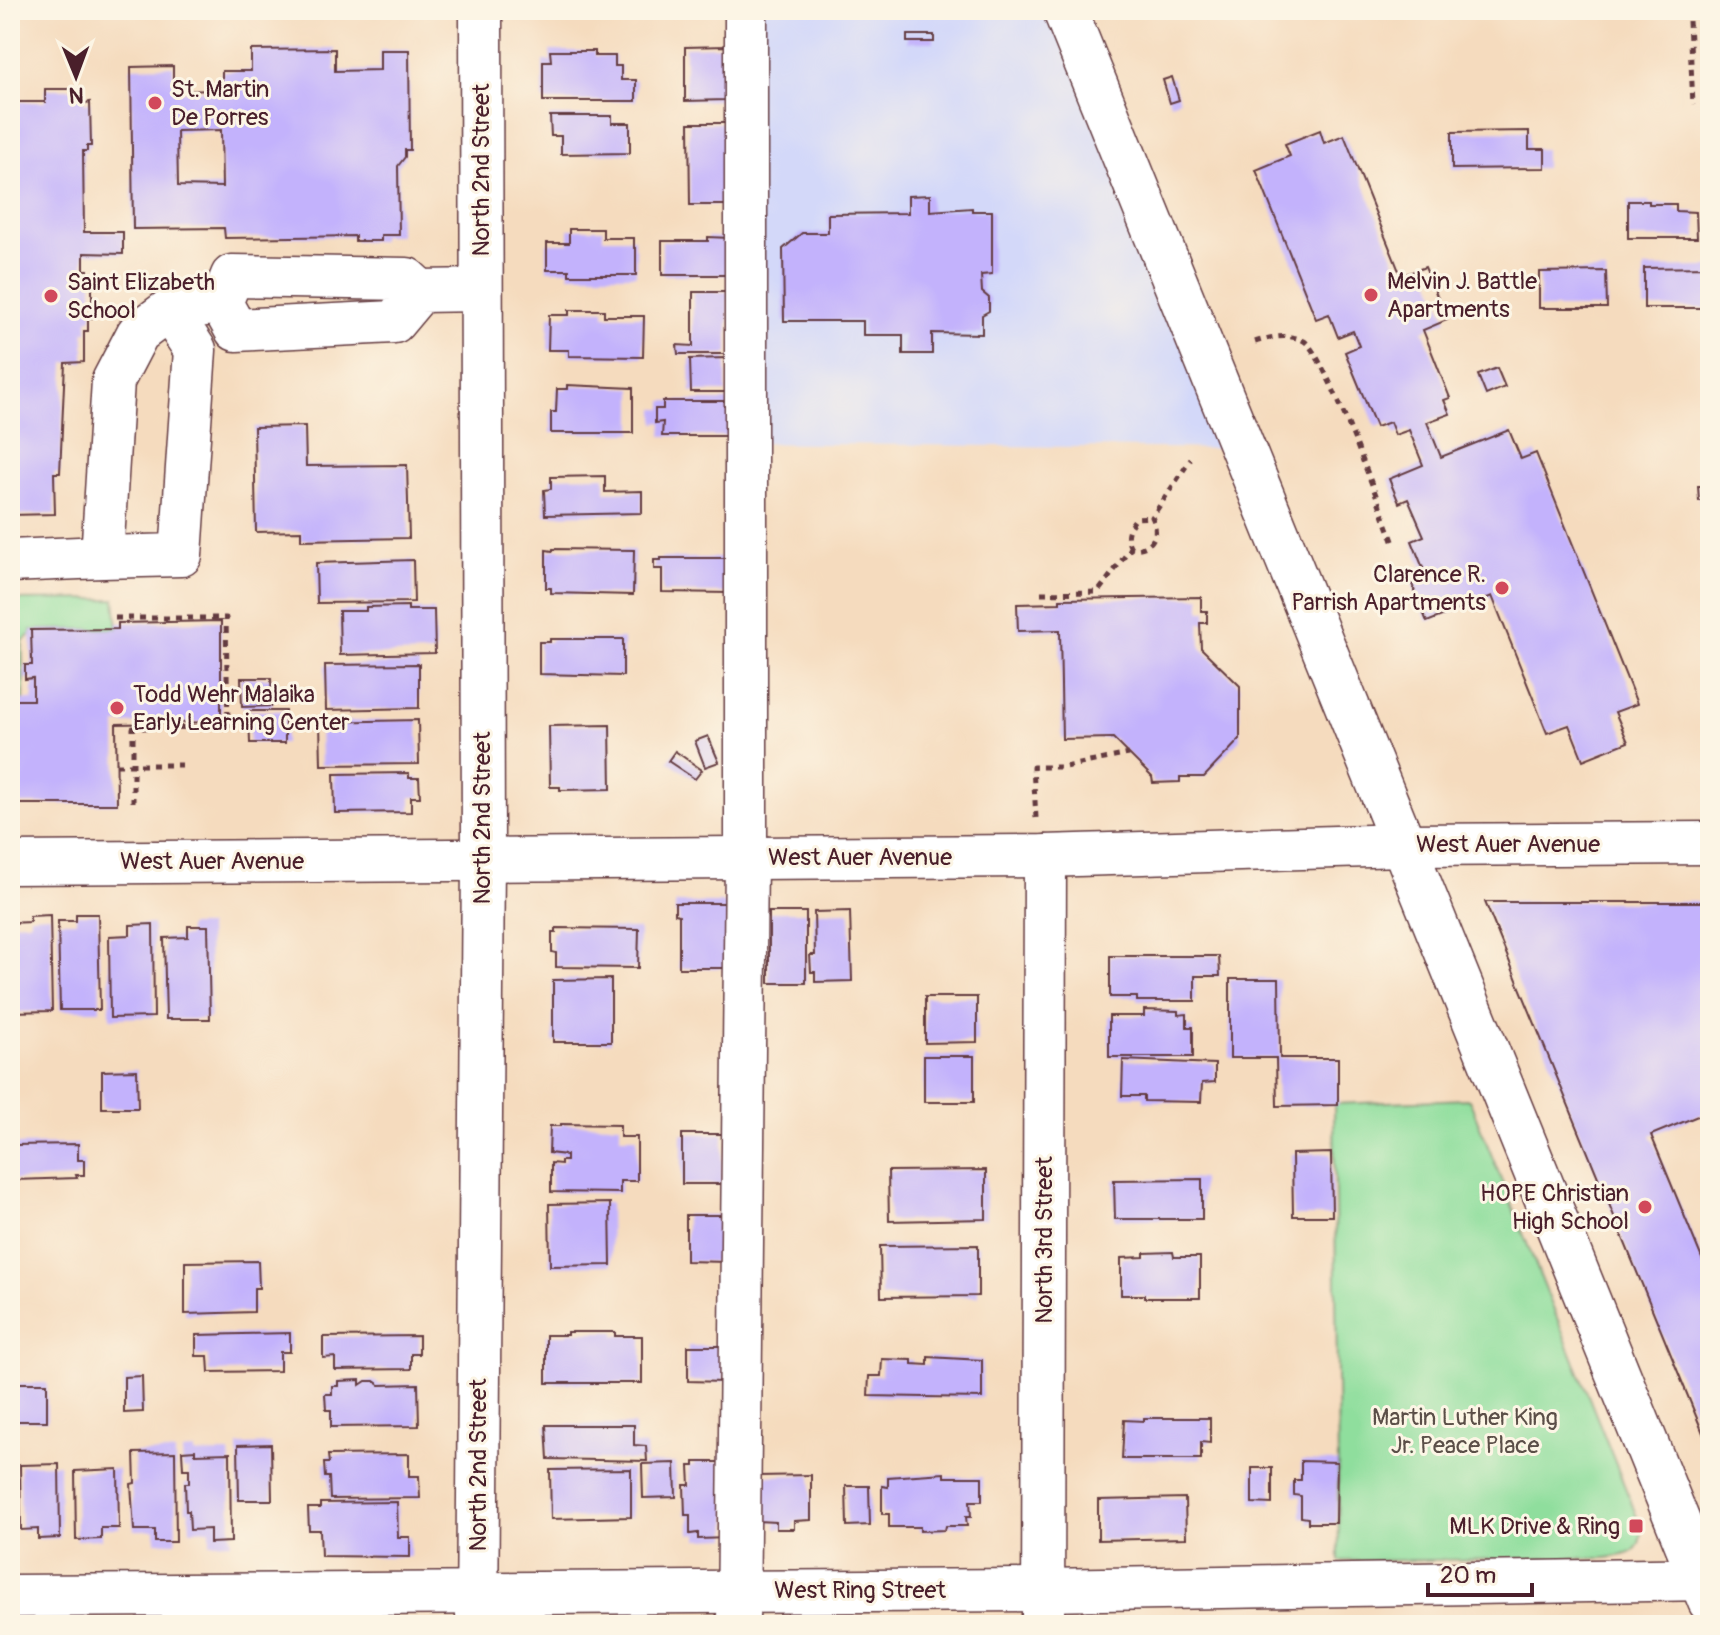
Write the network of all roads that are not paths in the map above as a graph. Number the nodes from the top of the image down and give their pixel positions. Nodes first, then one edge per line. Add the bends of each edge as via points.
1 (481, 10) edge
2 (746, 10) edge
3 (1065, 10) edge
4 (481, 290) junction
5 (169, 310) junction
6 (102, 557) junction
7 (10, 561) edge
8 (1041, 840) junction
9 (1710, 843) edge
10 (1402, 845) junction
11 (746, 858) junction
12 (483, 859) junction
13 (10, 863) edge
14 (1707, 1586) edge
15 (10, 1596) edge
16 (1043, 1607) edge
17 (738, 1608) edge
18 (477, 1609) edge

1 - 4 street, North 2nd Street
2 - 11 street
3 - 10 main road
4 - 5 street via 420,291 407,279 232,276 221,303
4 - 12 street, North 2nd Street
5 - 6 street via 138,333 113,381
5 - 6 street via 195,350 181,555
6 - 7 street
8 - 10 street, West Auer Avenue
8 - 11 street, West Auer Avenue
8 - 16 street, North 3rd Street
9 - 10 street, West Auer Avenue
10 - 14 main road
11 - 12 street, West Auer Avenue
11 - 17 street
12 - 13 street, West Auer Avenue
12 - 18 street, North 2nd Street
14 - 16 street, West Ring Street
15 - 18 street, West Ring Street
16 - 17 street, West Ring Street
17 - 18 street, West Ring Street

